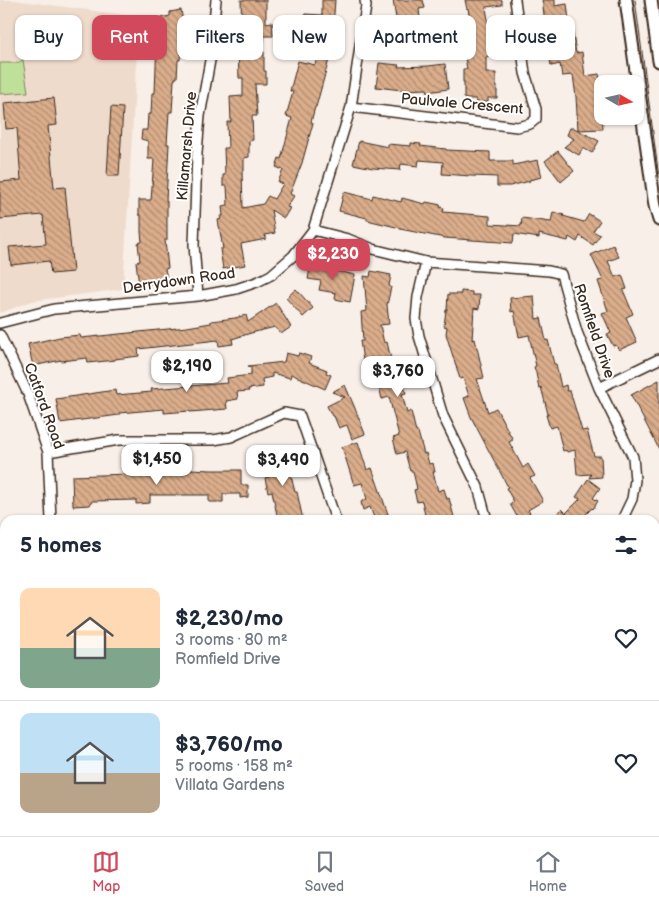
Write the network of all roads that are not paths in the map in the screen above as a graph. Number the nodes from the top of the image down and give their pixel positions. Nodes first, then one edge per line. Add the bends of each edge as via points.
1 (216, 0) edge
2 (365, 0) edge
3 (515, 0) edge
4 (626, 0) edge
5 (651, 0) edge
6 (659, 61) edge
7 (352, 107) junction
8 (659, 220) edge
9 (313, 230) junction
10 (426, 262) junction
11 (198, 296) junction
12 (0, 322) edge
13 (0, 335) edge
14 (659, 358) edge
15 (599, 388) junction
16 (48, 452) junction
17 (51, 515) edge
18 (334, 515) edge
19 (486, 515) edge
20 (624, 515) edge

1 - 11 street, Killamarsh Drive via 197,153 194,245
2 - 7 street, Derrydown Road
3 - 7 street, Paulvale Crescent via 525,73 536,109 536,119 530,124 517,126
4 - 8 main road
5 - 6 main road
7 - 9 street, Derrydown Road
9 - 10 street, Romfield Drive
9 - 11 street, Derrydown Road via 293,256 271,276 236,289
10 - 15 street, Romfield Drive via 561,274
10 - 19 street via 418,297 416,319 419,336 443,416 478,487
11 - 12 street, Derrydown Road via 54,309
13 - 16 street, Catford Road via 28,394
14 - 15 street
15 - 20 street, Romfield Drive via 633,457 635,480 632,499
16 - 17 street, Catford Road
16 - 18 street via 119,440 213,440 231,437 284,413 300,416

